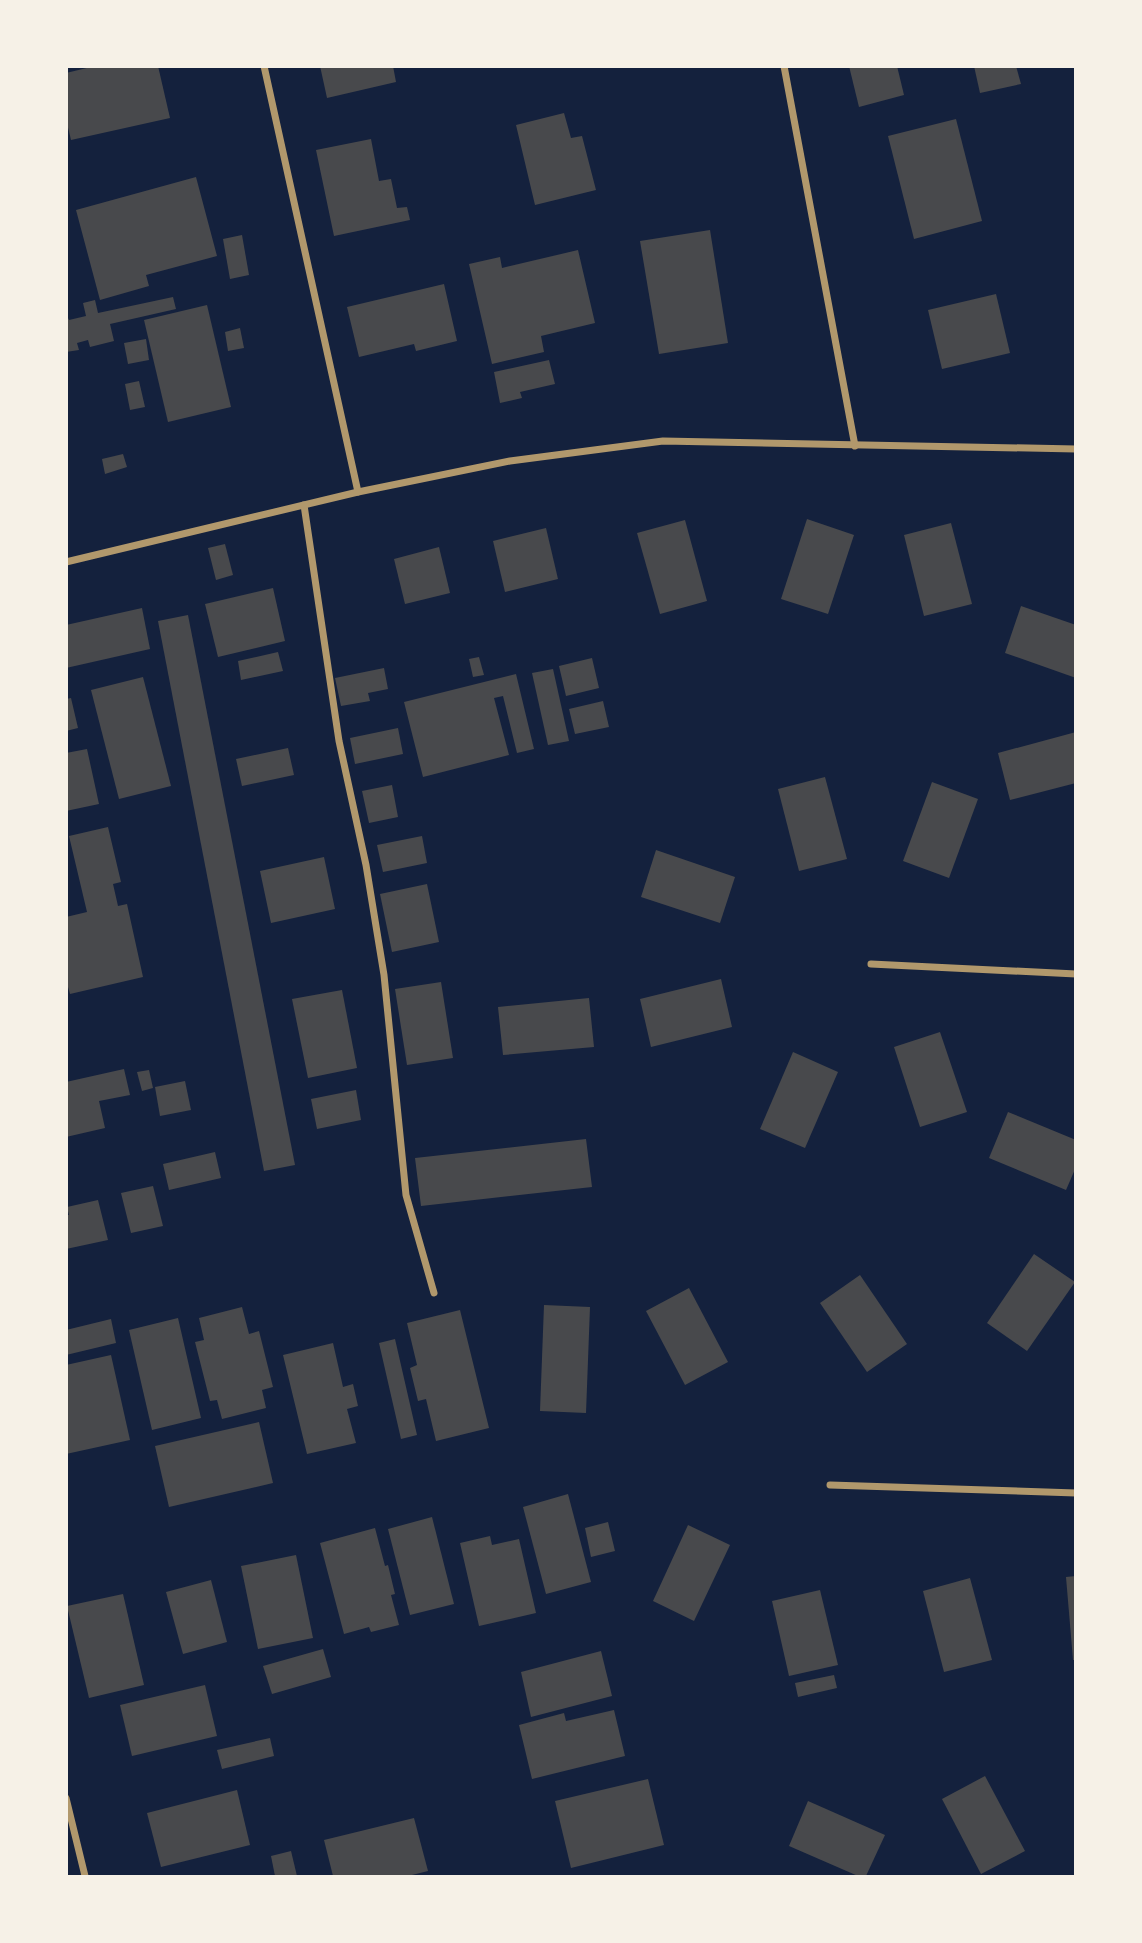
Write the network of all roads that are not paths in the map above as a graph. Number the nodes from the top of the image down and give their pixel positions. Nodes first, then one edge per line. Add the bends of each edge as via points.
1 (264, 66) edge
2 (785, 66) edge
3 (855, 446) junction
4 (1076, 449) edge
5 (358, 492) junction
6 (304, 505) junction
7 (66, 562) edge
8 (872, 964) dead end
9 (1076, 974) edge
10 (434, 1293) dead end
11 (830, 1485) dead end
12 (1076, 1493) edge
13 (66, 1798) edge
14 (85, 1877) edge

1 - 5 street
2 - 3 street
3 - 4 street
3 - 5 street via 663,441 509,461
5 - 6 street
6 - 7 street
6 - 10 street via 339,741 384,975 406,1195
8 - 9 street
11 - 12 street
13 - 14 street

